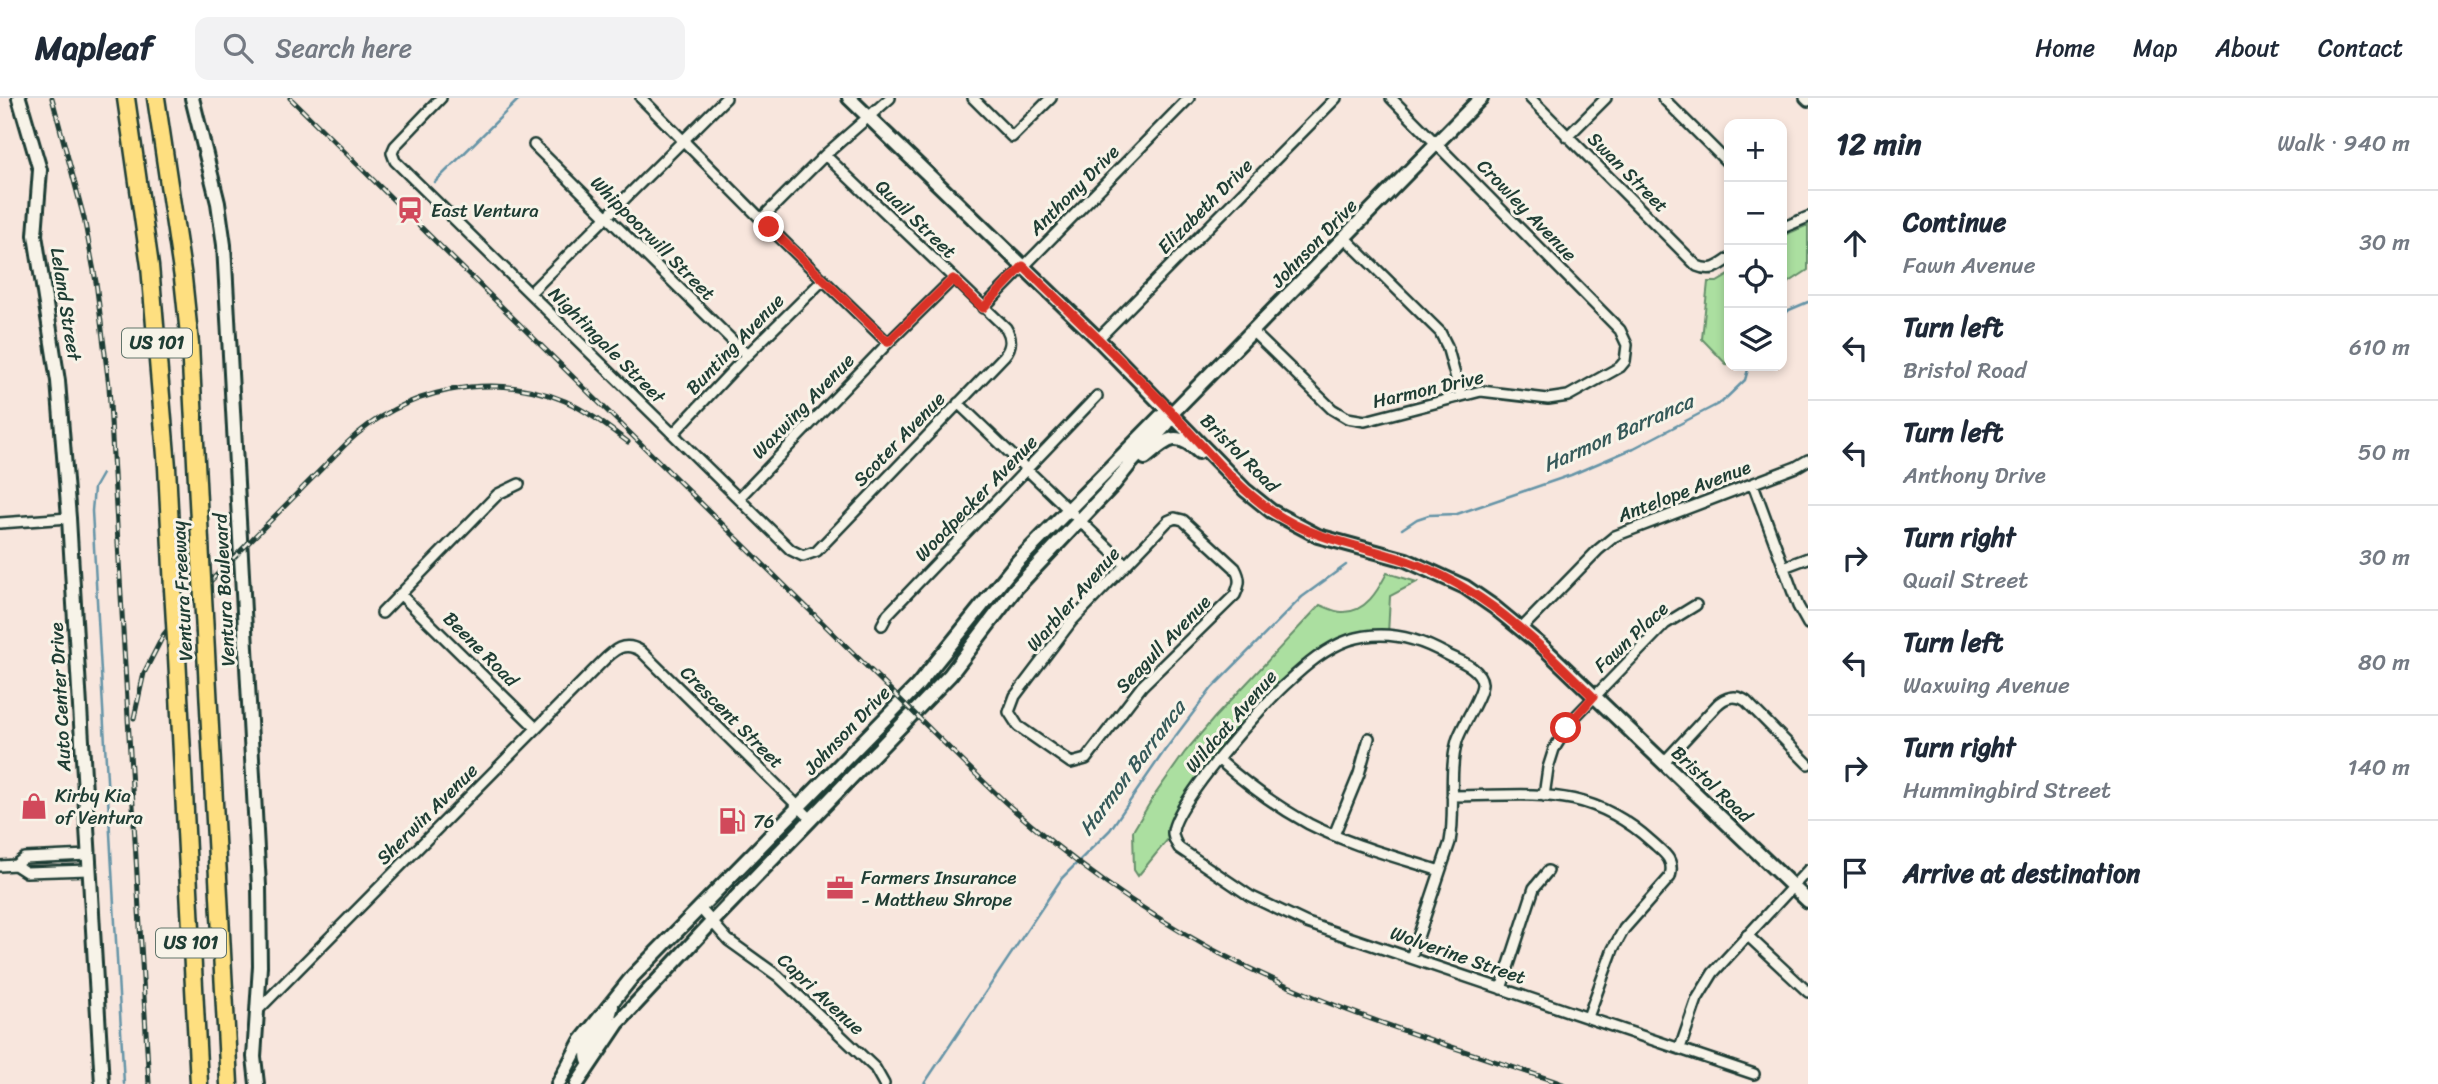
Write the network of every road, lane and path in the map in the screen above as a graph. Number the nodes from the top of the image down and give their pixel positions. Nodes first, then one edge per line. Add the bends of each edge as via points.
1 (19, 98) edge
2 (126, 98) edge
3 (156, 98) edge
4 (192, 98) edge
5 (441, 98) edge
6 (640, 98) edge
7 (726, 98) edge
8 (849, 98) edge
9 (890, 98) edge
10 (974, 98) edge
11 (1051, 98) edge
12 (1189, 98) edge
13 (1336, 98) edge
14 (1391, 98) edge
15 (1481, 98) edge
16 (1530, 98) edge
17 (1606, 98) edge
18 (1662, 98) edge
19 (869, 118) junction
20 (1567, 136) junction
21 (684, 140) junction
22 (1437, 144) junction
23 (534, 145) dead end
24 (825, 155) junction
25 (1724, 159) edge
26 (607, 217) junction
27 (1808, 217) edge
28 (761, 219) junction
29 (1787, 226) edge
30 (1345, 238) junction
31 (1724, 263) edge
32 (1023, 266) junction
33 (953, 279) junction
34 (823, 280) junction
35 (530, 293) junction
36 (983, 308) junction
37 (1253, 332) junction
38 (1011, 338) joint
39 (1098, 338) junction
40 (888, 342) junction
41 (1627, 353) joint
42 (747, 355) junction
43 (1097, 396) dead end
44 (1461, 396) junction
45 (958, 403) junction
46 (1172, 413) junction
47 (673, 434) junction
48 (1808, 460) edge
49 (1027, 470) junction
50 (519, 484) dead end
51 (1114, 484) junction
52 (1753, 484) junction
53 (1245, 490) junction
54 (738, 498) junction
55 (1069, 510) junction
56 (69, 518) junction
57 (1079, 520) junction
58 (0, 523) edge
59 (803, 555) joint
60 (1808, 558) edge
61 (1126, 565) junction
62 (1784, 567) junction
63 (1240, 578) joint
64 (400, 594) junction
65 (1696, 605) dead end
66 (382, 613) dead end
67 (1808, 624) edge
68 (882, 625) dead end
69 (1522, 628) junction
70 (625, 646) joint
71 (1593, 697) junction
72 (536, 728) junction
73 (1369, 738) dead end
74 (1217, 759) junction
75 (1079, 763) joint
76 (1663, 763) junction
77 (1808, 764) edge
78 (1452, 796) junction
79 (1544, 796) junction
80 (799, 807) junction
81 (811, 819) junction
82 (1172, 833) joint
83 (1334, 835) junction
84 (88, 855) junction
85 (15, 865) junction
86 (0, 866) edge
87 (89, 870) junction
88 (1808, 870) edge
89 (1440, 871) junction
90 (1548, 871) dead end
91 (1792, 886) junction
92 (1808, 901) edge
93 (699, 907) junction
94 (712, 922) junction
95 (1747, 935) junction
96 (221, 951) junction
97 (1411, 958) junction
98 (1501, 989) junction
99 (1808, 992) edge
100 (616, 996) junction
101 (257, 1011) junction
102 (1588, 1017) junction
103 (1680, 1048) junction
104 (574, 1056) junction
105 (590, 1064) junction
106 (1754, 1074) dead end
107 (102, 1084) edge
108 (199, 1084) edge
109 (229, 1084) edge
110 (240, 1084) edge
111 (257, 1084) edge
112 (558, 1084) edge
113 (569, 1084) edge
114 (577, 1084) edge
115 (884, 1084) edge

1 - 56 street, Leland Street via 40,170 35,234 58,381
2 - 108 highway, Ventura Freeway / US 101, bridge via 150,266 167,467
3 - 96 highway, Ventura Freeway / US 101, bridge via 190,344
4 - 101 street, Ventura Boulevard via 224,245 259,886
5 - 35 street, Nightingale Street via 395,146 395,161
6 - 21 street
7 - 21 street
8 - 19 street, Bristol Road
9 - 19 street
10 - 11 street via 1012,137
12 - 32 street, Anthony Drive
13 - 39 street, Elizabeth Drive
14 - 22 street, Crowley Avenue
15 - 22 street, Johnson Drive
16 - 20 street, Swan Street
17 - 20 street
18 - 25 street
19 - 24 street
19 - 32 street, Bristol Road
20 - 31 street, Swan Street via 1691,261 1704,269
21 - 26 street
21 - 28 street
22 - 30 street, Johnson Drive
22 - 41 street, Crowley Avenue via 1620,330
23 - 26 street, Whippoorwill Street
24 - 28 street
24 - 33 street, Quail Street
26 - 35 street
26 - 42 street, Whippoorwill Street
27 - 29 street
28 - 34 street
30 - 37 street, Johnson Drive
30 - 44 street via 1440,332
32 - 36 street, Anthony Drive
32 - 39 street, Bristol Road
33 - 36 street, Quail Street
33 - 40 street, Waxwing Avenue
34 - 40 street
34 - 42 street, Bunting Avenue
35 - 47 street, Nightingale Street
36 - 38 street, Quail Street
37 - 44 street, Harmon Drive via 1347,418 1372,420
37 - 46 street, Johnson Drive
38 - 45 street, Scoter Avenue via 1008,351
39 - 46 street, Bristol Road
40 - 54 street, Waxwing Avenue
41 - 44 street, Harmon Drive via 1614,372 1568,396 1548,399 1488,391
42 - 47 street, Bunting Avenue
43 - 49 street, Woodpecker Avenue
45 - 49 street
45 - 59 street, Scoter Avenue via 817,551
46 - 51 street, Johnson Drive
46 - 53 street, Bristol Road
46 - 55 street, Johnson Drive via 1160,417
47 - 54 street, Nightingale Street
48 - 52 street, Antelope Avenue
49 - 55 street
49 - 68 street, Woodpecker Avenue
50 - 64 street via 498,494
51 - 53 street via 1174,438 1189,443
51 - 57 street, Johnson Drive
52 - 62 street
52 - 69 street, Antelope Avenue via 1615,536
53 - 69 street, Bristol Road via 1271,511 1318,536 1406,560 1465,587
54 - 59 street, Nightingale Street via 791,550
55 - 57 street
55 - 80 street, Johnson Drive via 1007,572 917,686
56 - 58 street
56 - 84 street, Auto Center Drive
57 - 61 street
57 - 81 street, Johnson Drive via 1008,597 950,675
60 - 62 street
61 - 63 street, Warbler Avenue via 1175,519 1183,520
61 - 75 street, Warbler Avenue via 1071,622 1015,696 1009,712 1017,726 1070,764
62 - 67 street
63 - 75 street, Seagull Avenue via 1235,595 1142,686
64 - 66 street
64 - 72 street, Beene Road
65 - 71 street, Fawn Place via 1665,624
69 - 71 street, Bristol Road
70 - 72 street, Sherwin Avenue via 612,652
70 - 80 street, Crescent Street via 641,651
71 - 76 street, Bristol Road
71 - 79 street, Fawn Place via 1557,743
72 - 101 street, Sherwin Avenue
73 - 83 street
74 - 78 street, Wildcat Avenue via 1288,681 1323,653 1372,635 1413,638 1475,670 1482,685 1457,742
74 - 82 street, Wildcat Avenue
74 - 83 street via 1278,805
76 - 77 street via 1717,705 1738,698
76 - 91 street, Bristol Road
78 - 79 street
78 - 89 street via 1450,842
79 - 102 street via 1583,800 1624,818 1666,853 1672,869 1616,942
80 - 81 street, Crescent Street
80 - 93 street, Johnson Drive
81 - 94 street, Johnson Drive
82 - 97 street, Wolverine Street via 1182,851 1250,896 1307,923
83 - 89 street
84 - 85 street via 24,858
84 - 87 street, Auto Center Drive
85 - 86 street
85 - 87 street via 26,872
87 - 107 street, Auto Center Drive
88 - 91 street
89 - 97 street
90 - 98 street via 1534,888
91 - 92 street, Bristol Road
91 - 95 street
93 - 94 street, Capri Avenue
93 - 100 street, Johnson Drive
94 - 105 street, Johnson Drive via 618,1023
94 - 115 street, Capri Avenue via 736,947 778,975 875,1068
95 - 99 street
95 - 103 street via 1706,982
96 - 109 highway, Ventura Freeway / US 101
96 - 110 highway
97 - 98 street, Wolverine Street
98 - 102 street, Wolverine Street
100 - 104 street, Johnson Drive
100 - 105 street via 606,1023 587,1050
101 - 111 street, Ventura Boulevard
102 - 103 street, Wolverine Street
103 - 106 street, Wolverine Street
104 - 112 street, Johnson Drive
104 - 113 street via 576,1070
105 - 114 street, Johnson Drive

